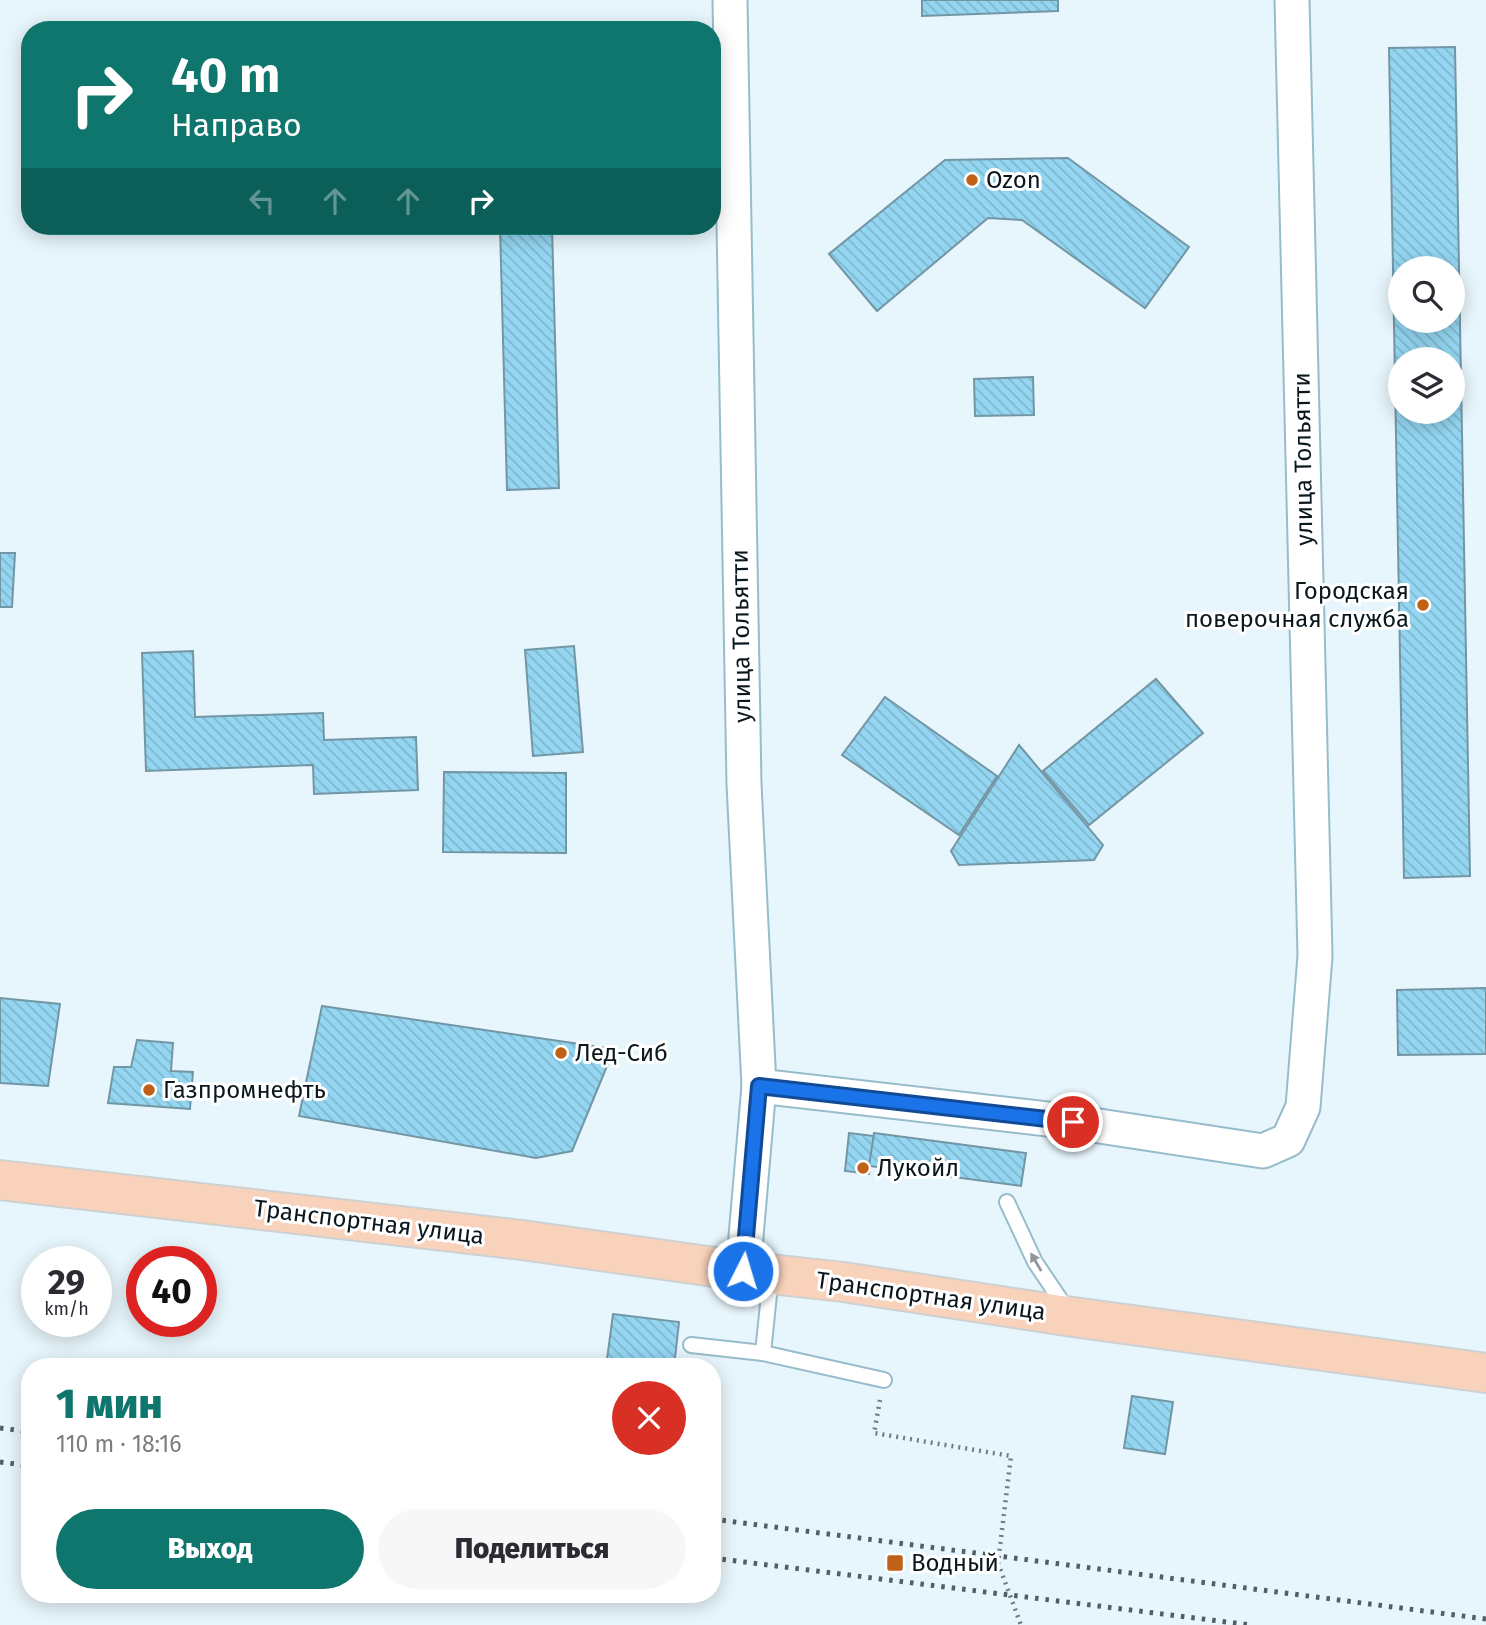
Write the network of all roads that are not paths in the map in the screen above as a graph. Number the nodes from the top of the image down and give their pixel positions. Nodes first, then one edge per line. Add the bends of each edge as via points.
1 (730, 0) edge
2 (1292, 0) edge
3 (759, 1086) junction
4 (0, 1180) edge
5 (1007, 1202) dead end
6 (757, 1273) junction
7 (1073, 1317) junction
8 (691, 1345) dead end
9 (763, 1353) junction
10 (1486, 1373) edge
11 (884, 1380) road end

1 - 3 street, улица Тольятти via 744,784
2 - 3 street, улица Тольятти via 1315,956 1303,1107 1288,1140 1263,1151 1073,1122
3 - 6 street, улица Тольятти
4 - 6 main road, Транспортная улица via 522,1240
7 -> 5 lane via 1035,1262
6 - 7 main road, Транспортная улица
6 - 9 lane
7 - 10 main road, Транспортная улица
8 - 9 lane
9 - 11 lane

